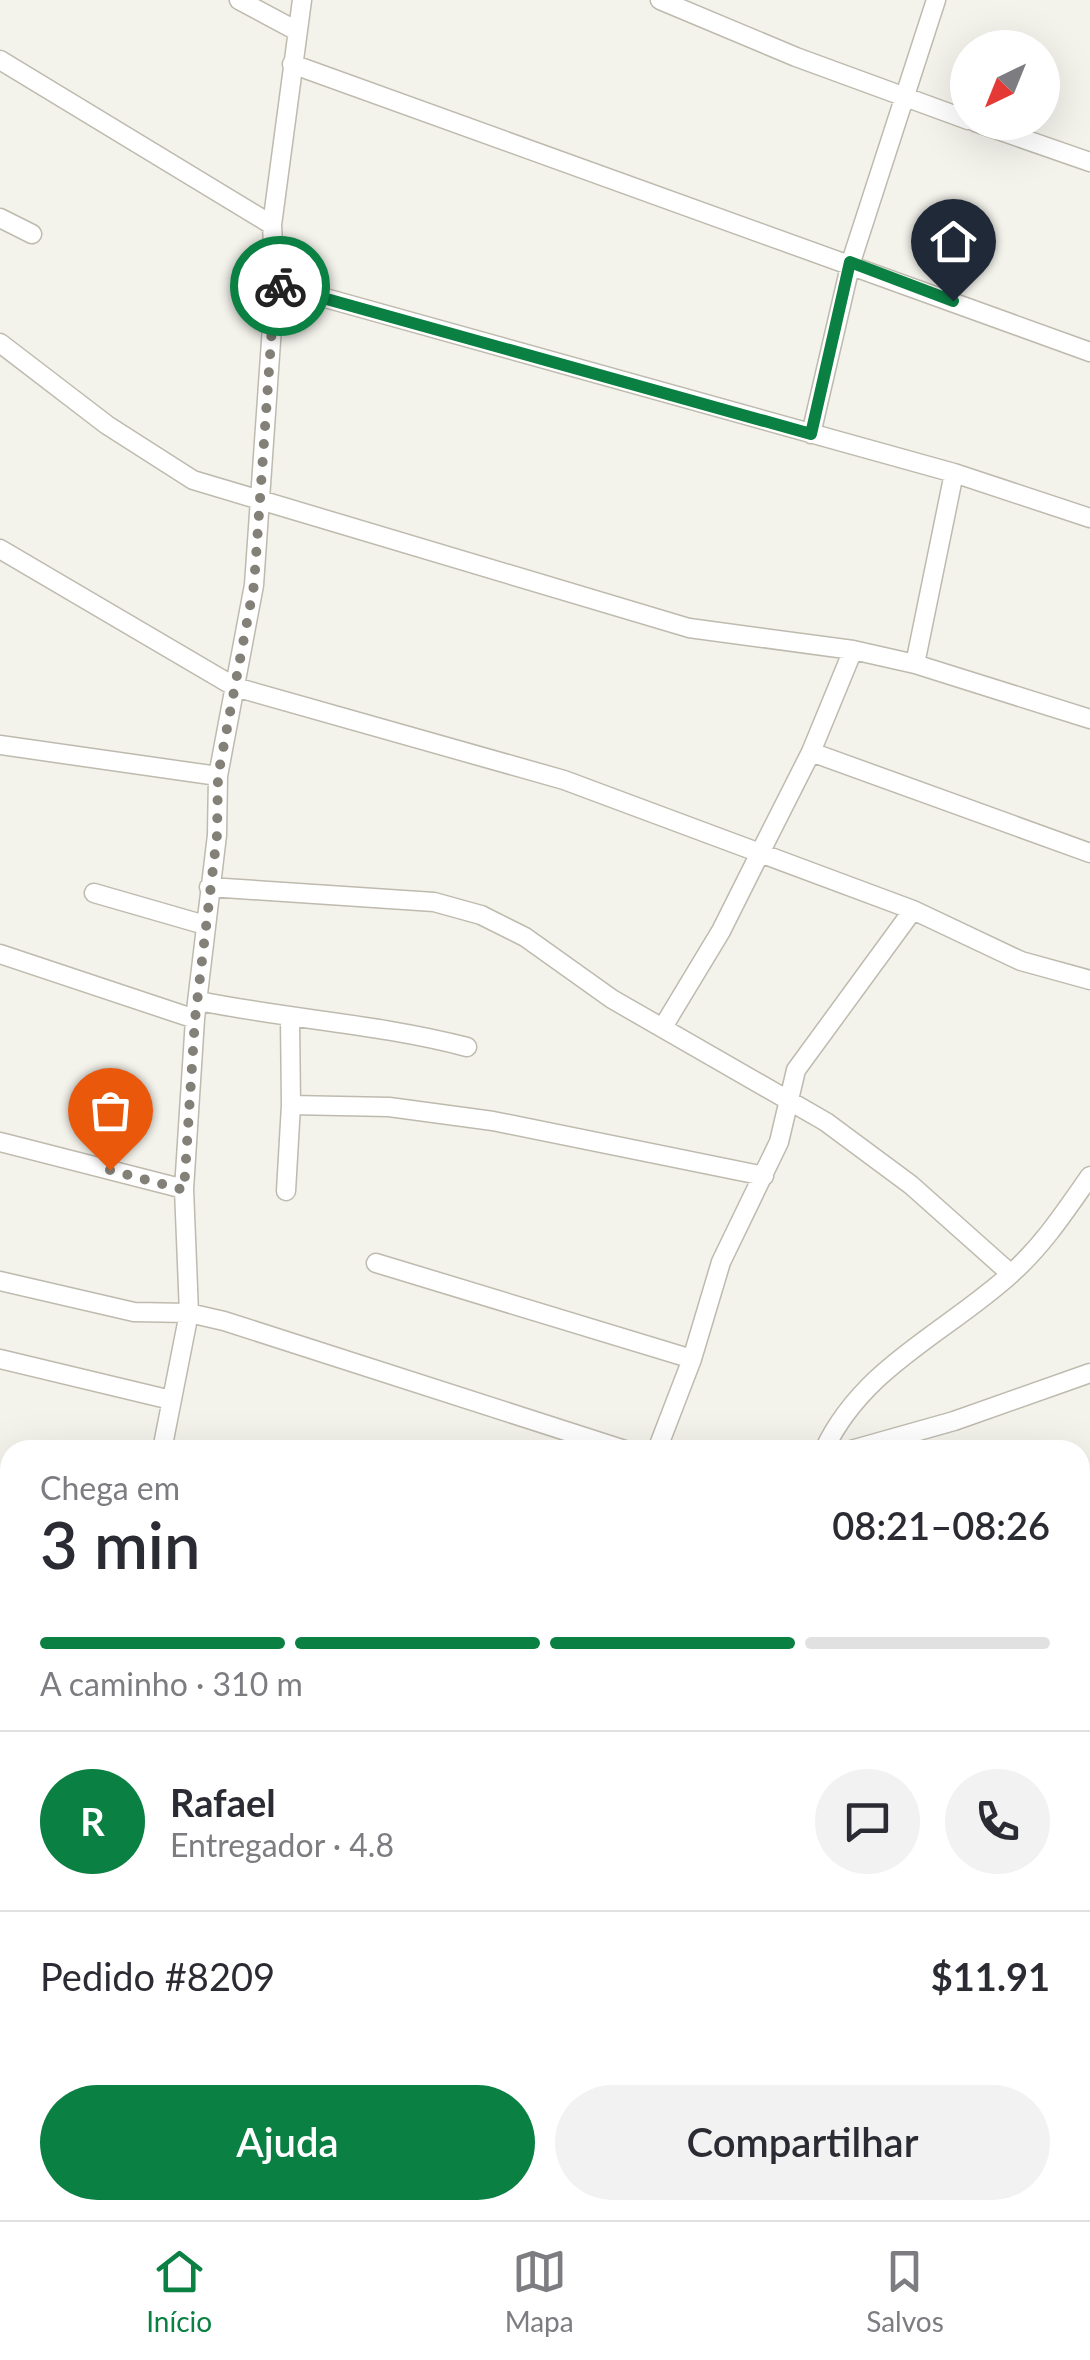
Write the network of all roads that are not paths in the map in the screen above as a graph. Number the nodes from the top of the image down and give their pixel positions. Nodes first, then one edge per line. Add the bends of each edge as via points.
1 (240, 0) edge
2 (302, 0) edge
3 (660, 0) edge
4 (936, 0) edge
5 (295, 30) junction
6 (0, 60) edge
7 (292, 64) junction
8 (903, 98) junction
9 (950, 114) edge
10 (1027, 140) edge
11 (1090, 162) edge
12 (0, 218) edge
13 (272, 225) junction
14 (32, 234) dead end
15 (850, 262) junction
16 (275, 284) junction
17 (0, 343) edge
18 (1090, 352) edge
19 (811, 434) junction
20 (954, 473) junction
21 (262, 502) junction
22 (1090, 518) edge
23 (7, 554) edge
24 (0, 576) edge
25 (853, 650) junction
26 (915, 664) junction
27 (236, 687) junction
28 (1090, 719) edge
29 (0, 745) edge
30 (810, 752) junction
31 (218, 776) junction
32 (760, 853) junction
33 (1090, 853) edge
34 (209, 887) junction
35 (94, 892) dead end
36 (913, 910) junction
37 (205, 925) junction
38 (0, 954) edge
39 (1090, 980) edge
40 (197, 1010) junction
41 (290, 1019) junction
42 (663, 1026) junction
43 (467, 1046) dead end
44 (786, 1096) junction
45 (291, 1105) junction
46 (0, 1142) edge
47 (764, 1176) junction
48 (1090, 1176) edge
49 (184, 1190) junction
50 (286, 1190) dead end
51 (376, 1263) dead end
52 (1011, 1274) junction
53 (0, 1281) edge
54 (189, 1313) junction
55 (0, 1359) edge
56 (692, 1359) junction
57 (1090, 1373) edge
58 (172, 1400) junction
59 (164, 1440) edge
60 (594, 1440) edge
61 (661, 1440) edge
62 (829, 1440) edge
63 (887, 1440) edge

1 - 5 street
2 - 5 street
3 - 8 street
4 - 8 street
5 - 7 street
6 - 13 street
7 - 13 street
7 - 15 street
8 - 9 street
8 - 15 street
10 - 11 street
12 - 14 street
13 - 16 street
15 - 18 street
15 - 19 street
16 - 19 street
16 - 21 street
17 - 21 street via 106,425 193,480
19 - 20 street
20 - 22 street
20 - 26 street
21 - 25 street via 689,628
21 - 27 street
23 - 24 street
23 - 27 street
25 - 26 street
25 - 30 street
26 - 28 street
27 - 31 street
27 - 32 street via 564,780
29 - 31 street
30 - 32 street
30 - 33 street
31 - 34 street
32 - 36 street
32 - 42 street via 722,931
34 - 37 street
34 - 42 street via 434,902 481,915
35 - 37 street
36 - 39 street via 1020,961
36 - 44 street via 803,1058
37 - 40 street
38 - 40 street
40 - 41 street
40 - 49 street
41 - 43 street
41 - 45 street
42 - 44 street
44 - 47 street via 779,1142
44 - 52 street via 911,1185
45 - 47 street via 389,1107 493,1121
45 - 50 street
46 - 49 street
47 - 56 street via 720,1262
48 - 52 street via 1048,1237
49 - 54 street
51 - 56 street
52 - 62 street via 870,1384
53 - 54 street via 134,1312
54 - 58 street
54 - 60 street
55 - 58 street
56 - 61 street
57 - 63 street
58 - 59 street

